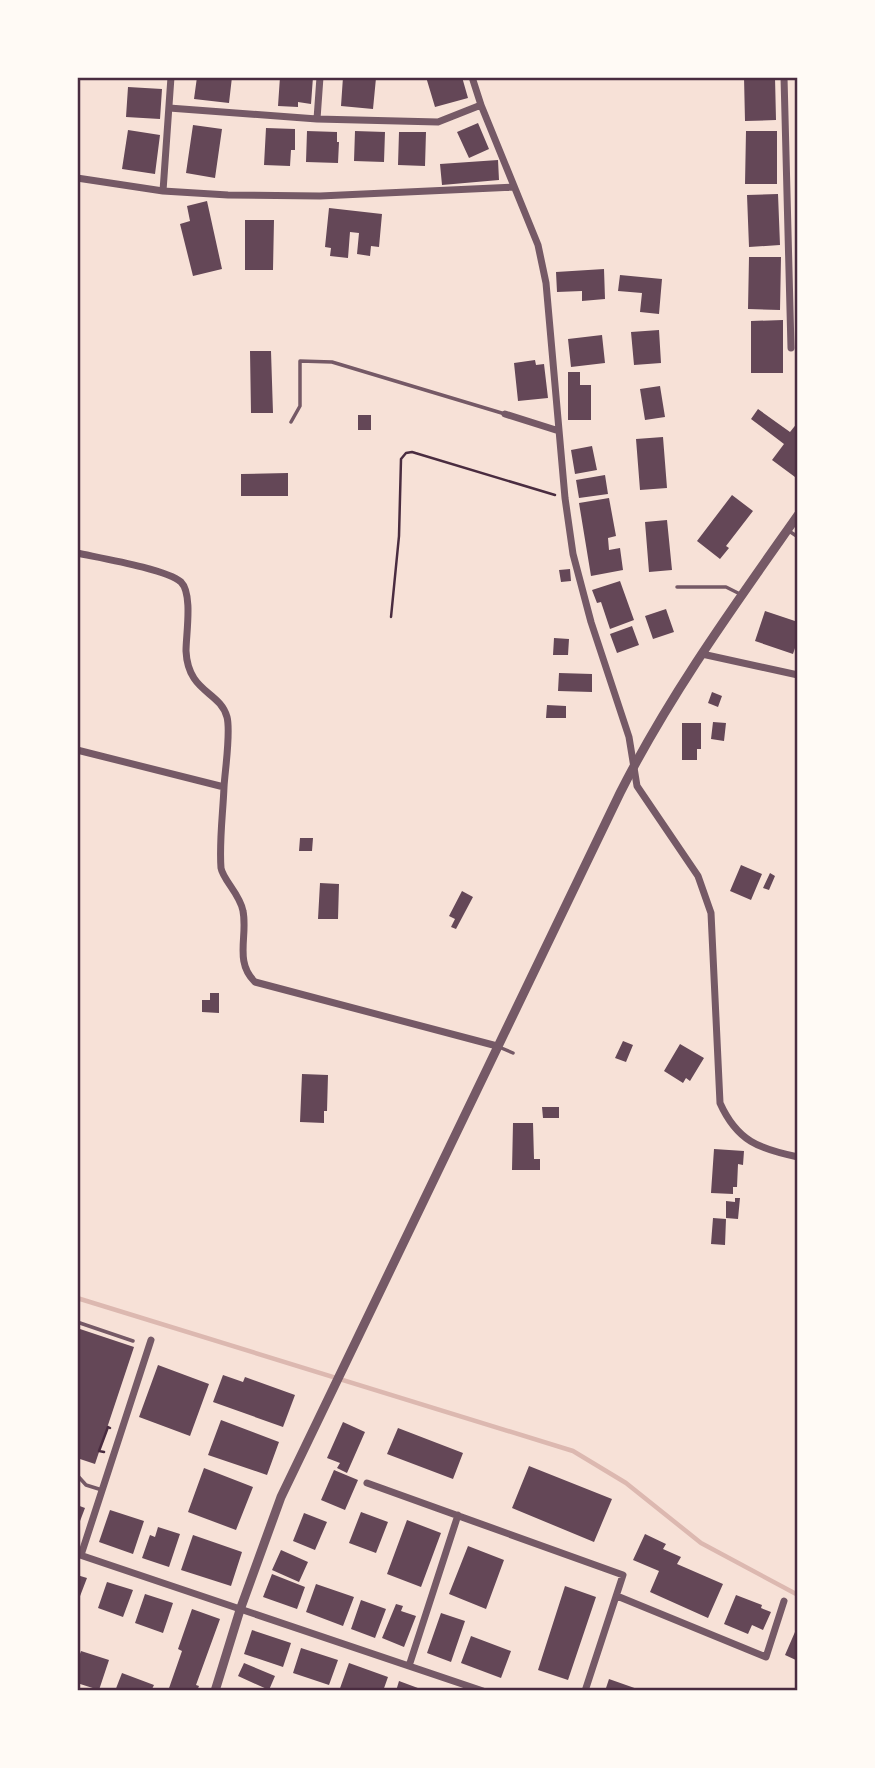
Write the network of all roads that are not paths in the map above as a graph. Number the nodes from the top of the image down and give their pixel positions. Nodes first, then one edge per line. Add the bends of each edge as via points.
1 (171, 77) edge
2 (320, 77) edge
3 (472, 77) edge
4 (784, 77) edge
5 (481, 105) junction
6 (169, 108) junction
7 (317, 119) junction
8 (77, 178) edge
9 (513, 187) junction
10 (163, 191) junction
11 (798, 338) edge
12 (505, 414) joint
13 (290, 422) dead end
14 (559, 431) junction
15 (798, 515) edge
16 (788, 530) junction
17 (798, 537) edge
18 (77, 553) edge
19 (677, 587) dead end
20 (742, 595) junction
21 (702, 654) junction
22 (798, 676) edge
23 (77, 750) edge
24 (632, 769) junction
25 (224, 787) junction
26 (497, 1046) junction
27 (513, 1053) dead end
28 (798, 1157) edge
29 (77, 1322) edge
30 (151, 1340) dead end
31 (133, 1341) dead end
32 (77, 1475) edge
33 (367, 1483) dead end
34 (102, 1490) junction
35 (458, 1515) junction
36 (79, 1554) edge
37 (617, 1596) junction
38 (784, 1601) dead end
39 (240, 1610) junction
40 (409, 1666) junction
41 (215, 1691) edge
42 (483, 1691) edge
43 (585, 1691) edge

1 - 6 street
2 - 7 street
3 - 5 street
4 - 11 street via 791,348
5 - 7 street via 438,122
5 - 9 street
6 - 7 street
6 - 10 street
8 - 10 street
9 - 10 street via 320,196
9 - 14 street via 538,245 546,283
12 - 13 lane via 332,362 300,360 300,406
12 - 14 street
14 - 24 street via 573,554 629,737
15 - 16 street
16 - 17 lane
16 - 20 street
18 - 25 street via 167,575 182,583 187,594 186,654 191,674 222,706 228,719
19 - 20 lane via 726,587
20 - 21 street
21 - 22 street
21 - 24 street
23 - 25 street
24 - 26 street
24 - 28 street via 637,786 698,877 710,913 720,1103 728,1121 748,1141
25 - 26 street via 221,871 239,897 244,914 242,959 255,982
26 - 27 lane
26 - 39 street via 269,1524
29 - 31 lane
30 - 34 street
32 - 34 lane via 86,1485
33 - 35 street
34 - 36 street
35 - 37 street via 623,1575
35 - 40 street
36 - 39 street
37 - 38 street via 766,1657
37 - 43 street
39 - 40 street
39 - 41 street
40 - 42 street

